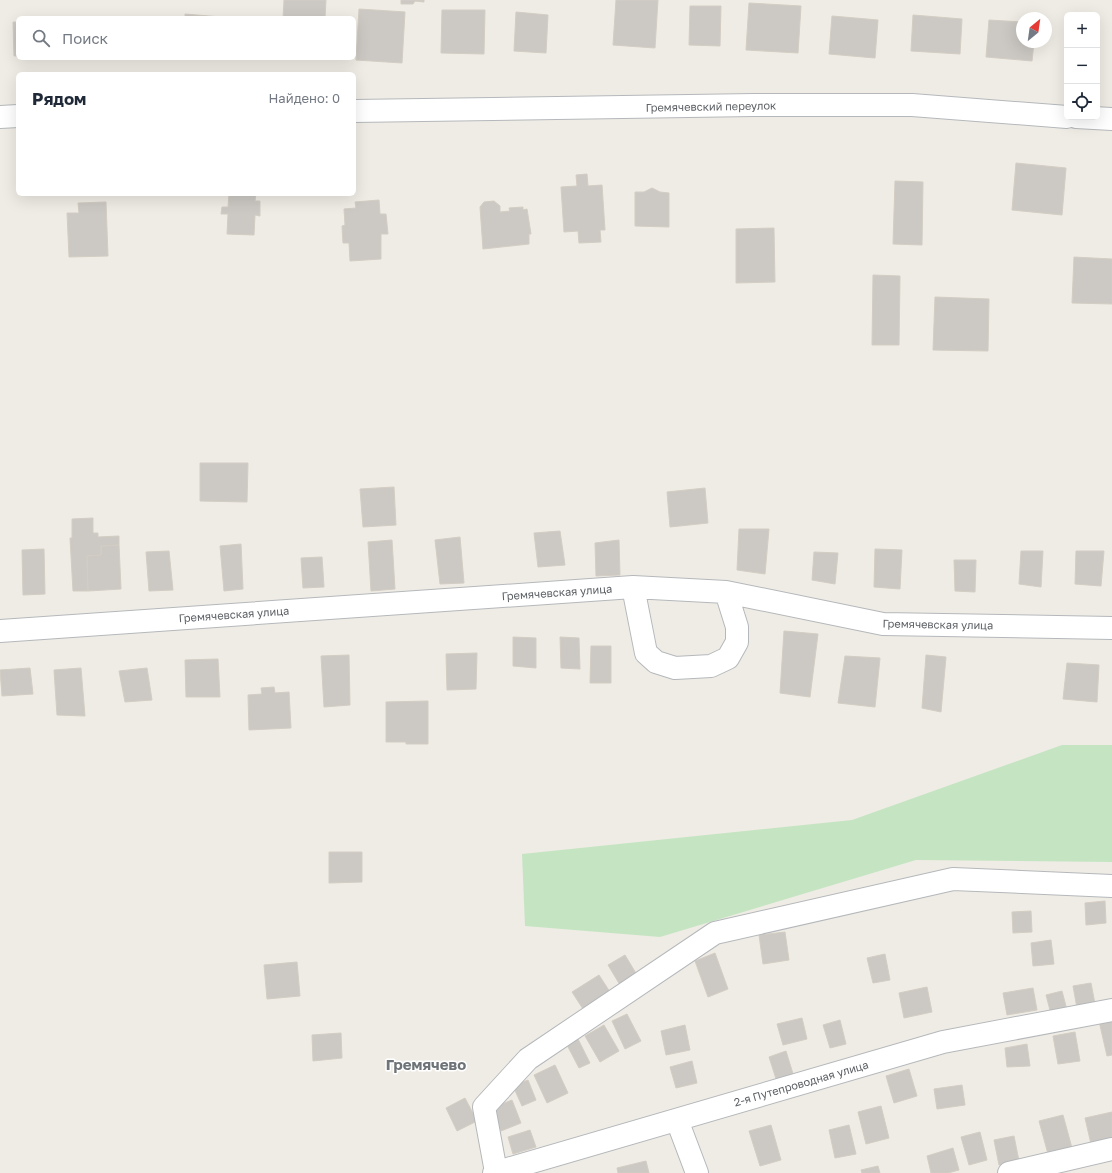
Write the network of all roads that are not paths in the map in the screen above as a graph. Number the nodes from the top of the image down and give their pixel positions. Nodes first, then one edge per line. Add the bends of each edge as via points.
1 (356, 111) edge
2 (16, 116) edge
3 (1064, 116) edge
4 (0, 117) edge
5 (1100, 118) edge
6 (1112, 119) edge
7 (633, 587) junction
8 (726, 592) junction
9 (1112, 628) edge
10 (0, 631) edge
11 (1112, 886) edge
12 (1112, 1010) edge
13 (677, 1120) junction
14 (1112, 1149) edge
15 (495, 1172) edge
16 (697, 1173) edge
17 (1009, 1173) edge

1 - 3 street, Гремячевский переулок via 912,105
2 - 4 street
5 - 6 street
7 - 8 street, Гремячевская улица
7 - 8 street via 646,653 656,662 675,668 711,666 728,658 737,642 737,627
7 - 10 street, Гремячевская улица
8 - 9 street, Гремячевская улица via 882,624
11 - 15 street via 953,879 715,933 528,1059 484,1107
12 - 13 street, 2-я Путепроводная улица via 943,1042
13 - 15 street, 2-я Путепроводная улица
13 - 16 street
14 - 17 street

